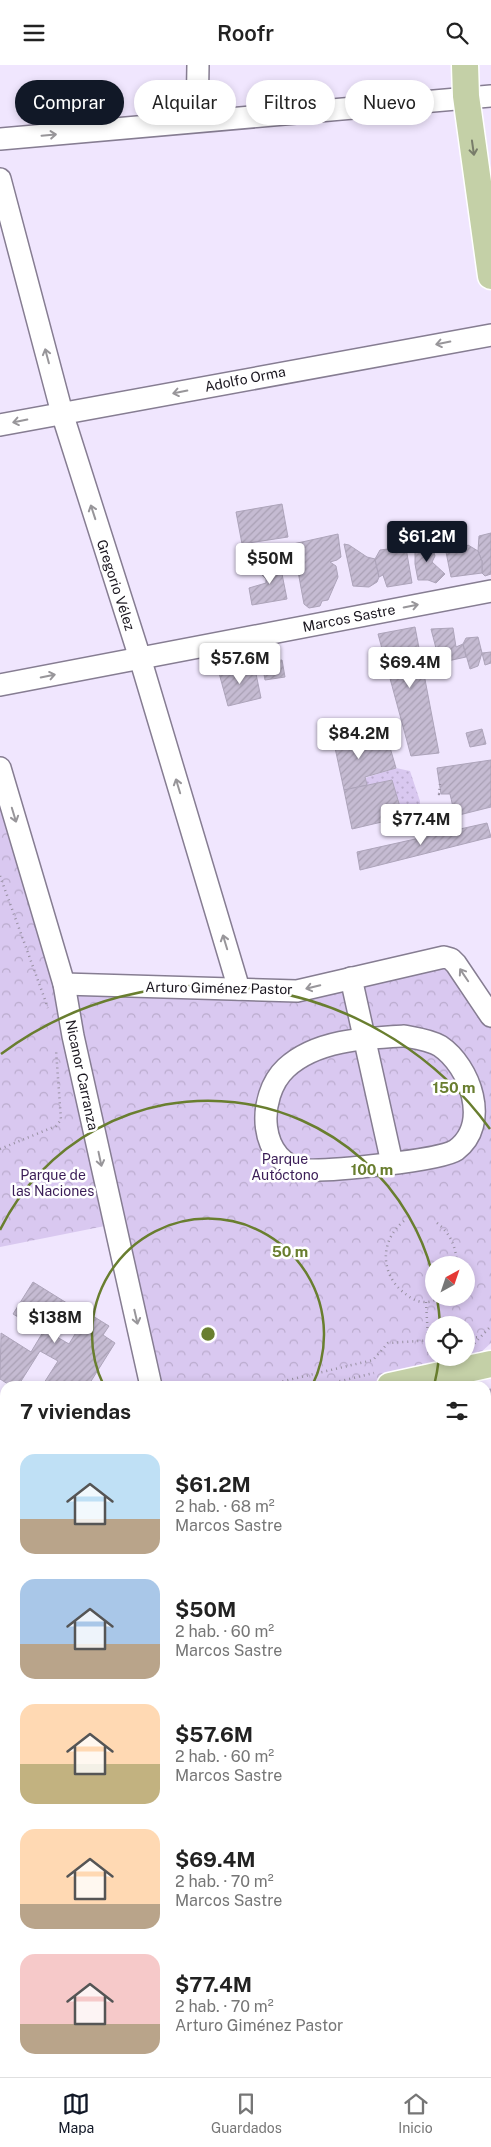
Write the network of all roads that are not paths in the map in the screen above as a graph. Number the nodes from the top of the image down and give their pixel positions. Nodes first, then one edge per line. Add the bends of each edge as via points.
1 (198, 65) edge
2 (465, 65) edge
3 (198, 80) edge
4 (479, 96) edge
5 (236, 118) edge
6 (153, 125) edge
7 (0, 139) edge
8 (0, 179) edge
9 (491, 276) edge
10 (491, 335) edge
11 (62, 413) junction
12 (0, 425) edge
13 (491, 591) edge
14 (140, 658) junction
15 (0, 685) edge
16 (0, 768) edge
17 (351, 978) junction
18 (64, 984) junction
19 (239, 989) junction
20 (491, 1016) edge
21 (366, 1038) junction
22 (392, 1163) junction
23 (480, 1344) edge
24 (491, 1363) edge
25 (430, 1376) junction
26 (150, 1381) edge
27 (410, 1381) edge

1 - 3 street
2 - 4 main road
4 - 5 street
4 -> 9 main road
7 -> 6 street
11 -> 8 street, Gregorio Vélez
10 -> 11 street, Adolfo Orma
11 -> 12 street, Adolfo Orma
14 -> 11 street, Gregorio Vélez
14 -> 13 street, Marcos Sastre
15 -> 14 street, Marcos Sastre
19 -> 14 street, Gregorio Vélez
16 -> 18 street, Nicanor Carranza
17 -> 19 street, Arturo Giménez Pastor via 297,991
20 -> 17 street, Arturo Giménez Pastor via 451,959 444,957
17 - 21 street
18 - 19 street, Arturo Giménez Pastor
18 -> 26 street, Nicanor Carranza
21 - 22 street
21 - 22 street via 404,1036 438,1045 459,1066 472,1095 473,1123 469,1136 454,1151
21 - 22 street via 312,1052 286,1068 269,1091 265,1123 271,1144 292,1166 307,1170
23 - 25 main road via 478,1355
24 - 25 main road
25 - 27 main road

